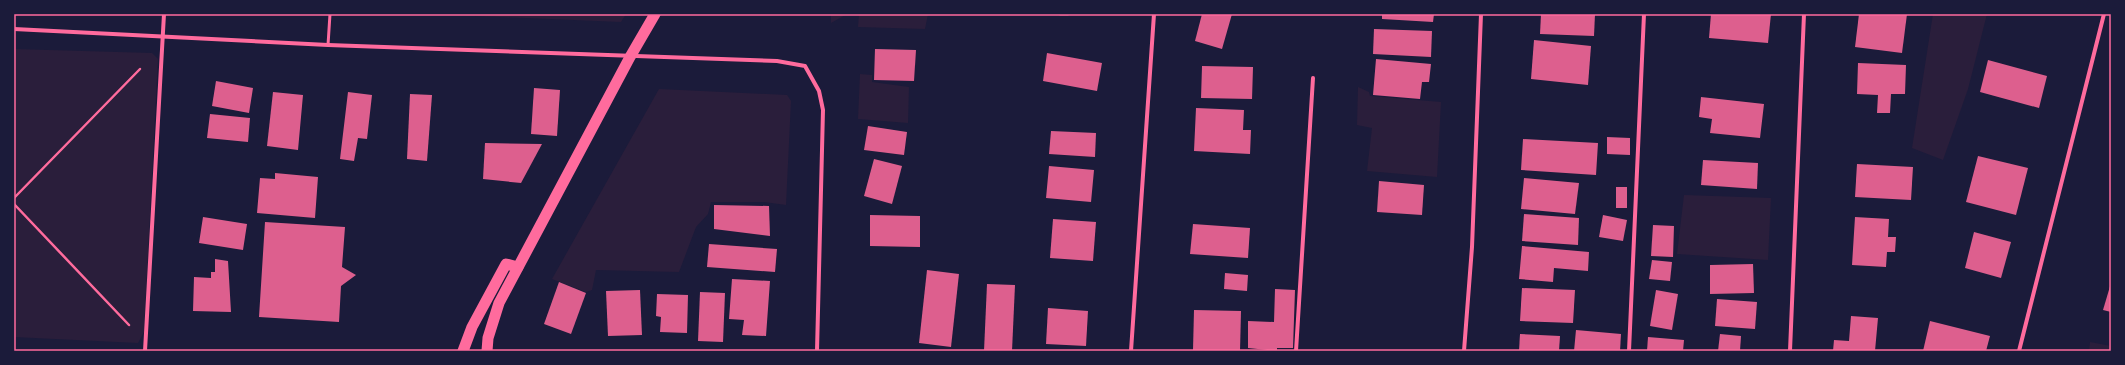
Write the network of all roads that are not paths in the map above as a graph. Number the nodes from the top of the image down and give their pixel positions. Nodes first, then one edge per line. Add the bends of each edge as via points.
1 (164, 14) edge
2 (330, 14) edge
3 (655, 14) edge
4 (1154, 14) edge
5 (1482, 14) edge
6 (1644, 14) edge
7 (1804, 14) edge
8 (2104, 14) edge
9 (14, 29) edge
10 (163, 37) junction
11 (328, 45) junction
12 (630, 57) junction
13 (1313, 78) dead end
14 (518, 266) junction
15 (145, 351) edge
16 (463, 351) edge
17 (487, 351) edge
18 (817, 351) edge
19 (1131, 351) edge
20 (1296, 351) edge
21 (1464, 351) edge
22 (1629, 351) edge
23 (1790, 351) edge
24 (2019, 351) edge

1 - 10 street
2 - 11 lane
3 - 12 highway
4 - 19 street
5 - 21 street via 1472,247
6 - 22 street
7 - 23 street
8 - 24 street
9 - 10 street
10 - 11 street
10 - 15 street
11 - 12 street
12 - 14 highway
12 - 18 street via 777,61 805,66 819,91 822,110
13 - 20 street
14 - 16 highway via 506,264 472,327
14 - 17 highway via 499,303 488,338

